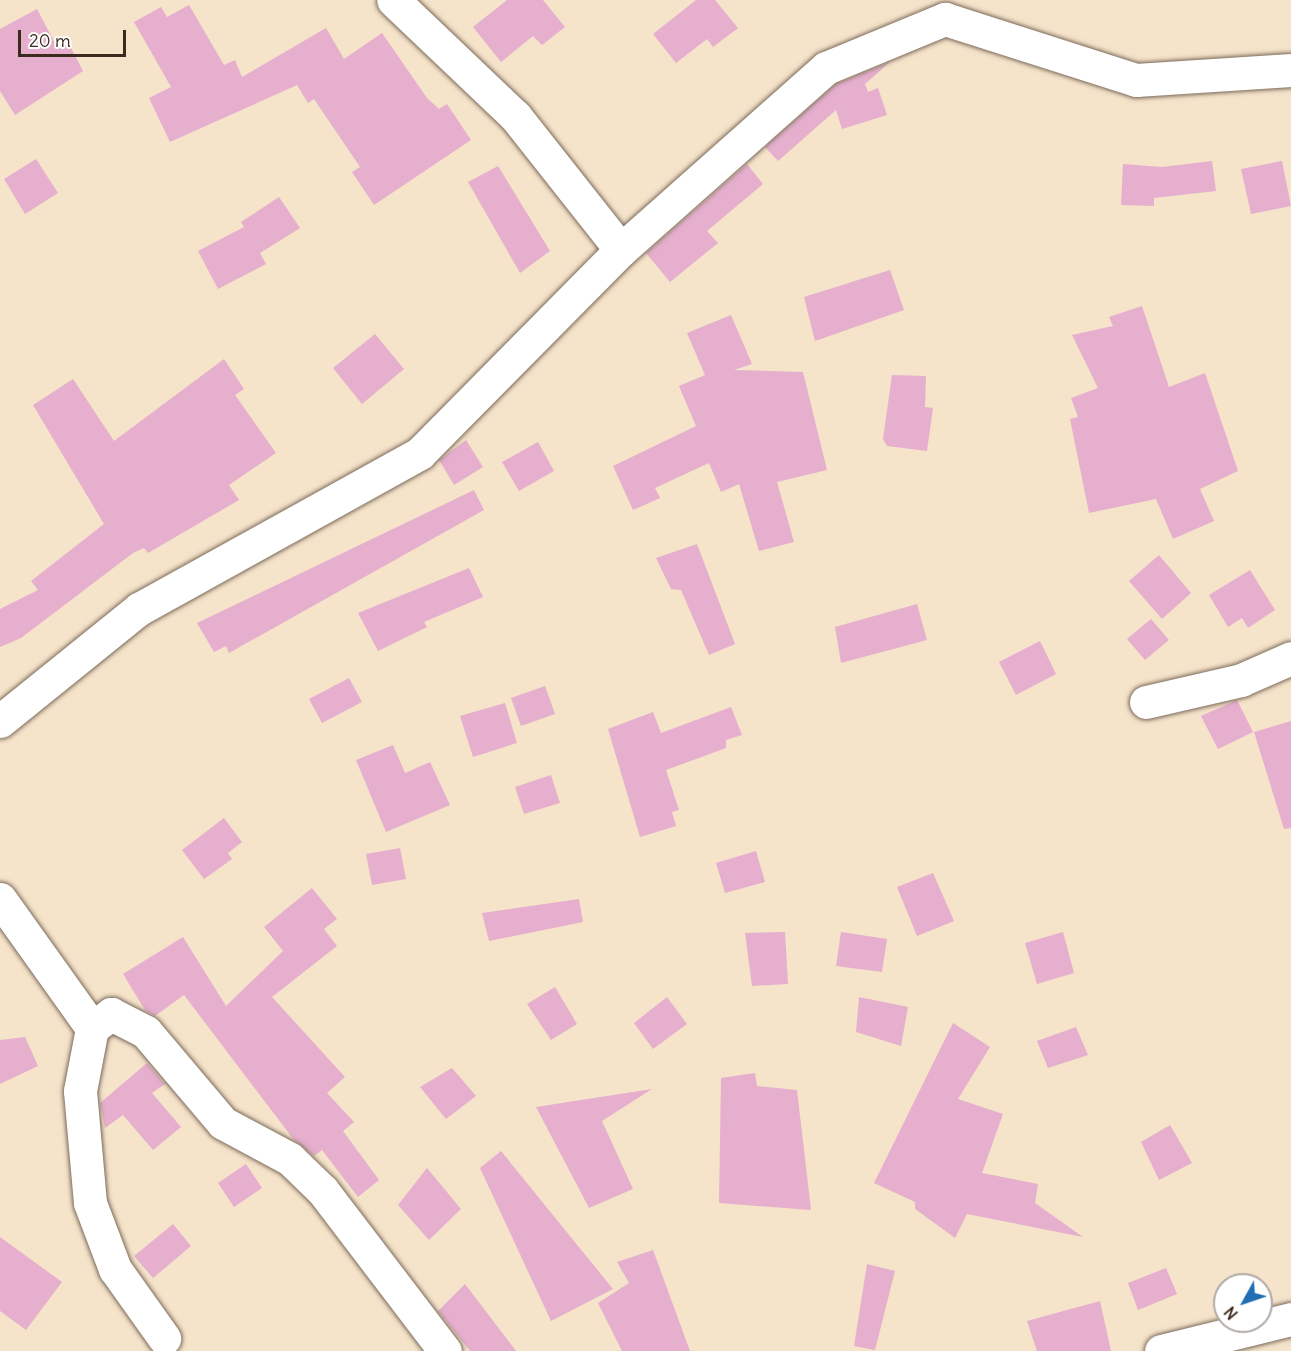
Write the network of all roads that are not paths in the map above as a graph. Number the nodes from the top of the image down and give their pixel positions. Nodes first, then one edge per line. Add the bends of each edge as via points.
1 (393, 0) edge
2 (1291, 70) edge
3 (621, 250) junction
4 (1291, 658) edge
5 (1146, 702) dead end
6 (0, 721) edge
7 (0, 899) edge
8 (92, 1028) junction
9 (1291, 1319) edge
10 (164, 1338) dead end
11 (445, 1351) edge
12 (1161, 1351) edge

1 - 3 street via 514,116
2 - 3 street via 1136,80 945,19 826,68
3 - 6 street via 502,376 420,453 140,609
4 - 5 street via 1240,680
7 - 8 street
8 - 10 street via 80,1091 90,1203 115,1269
8 - 11 street via 111,1014 146,1032 223,1123 290,1159 358,1233
9 - 12 street

